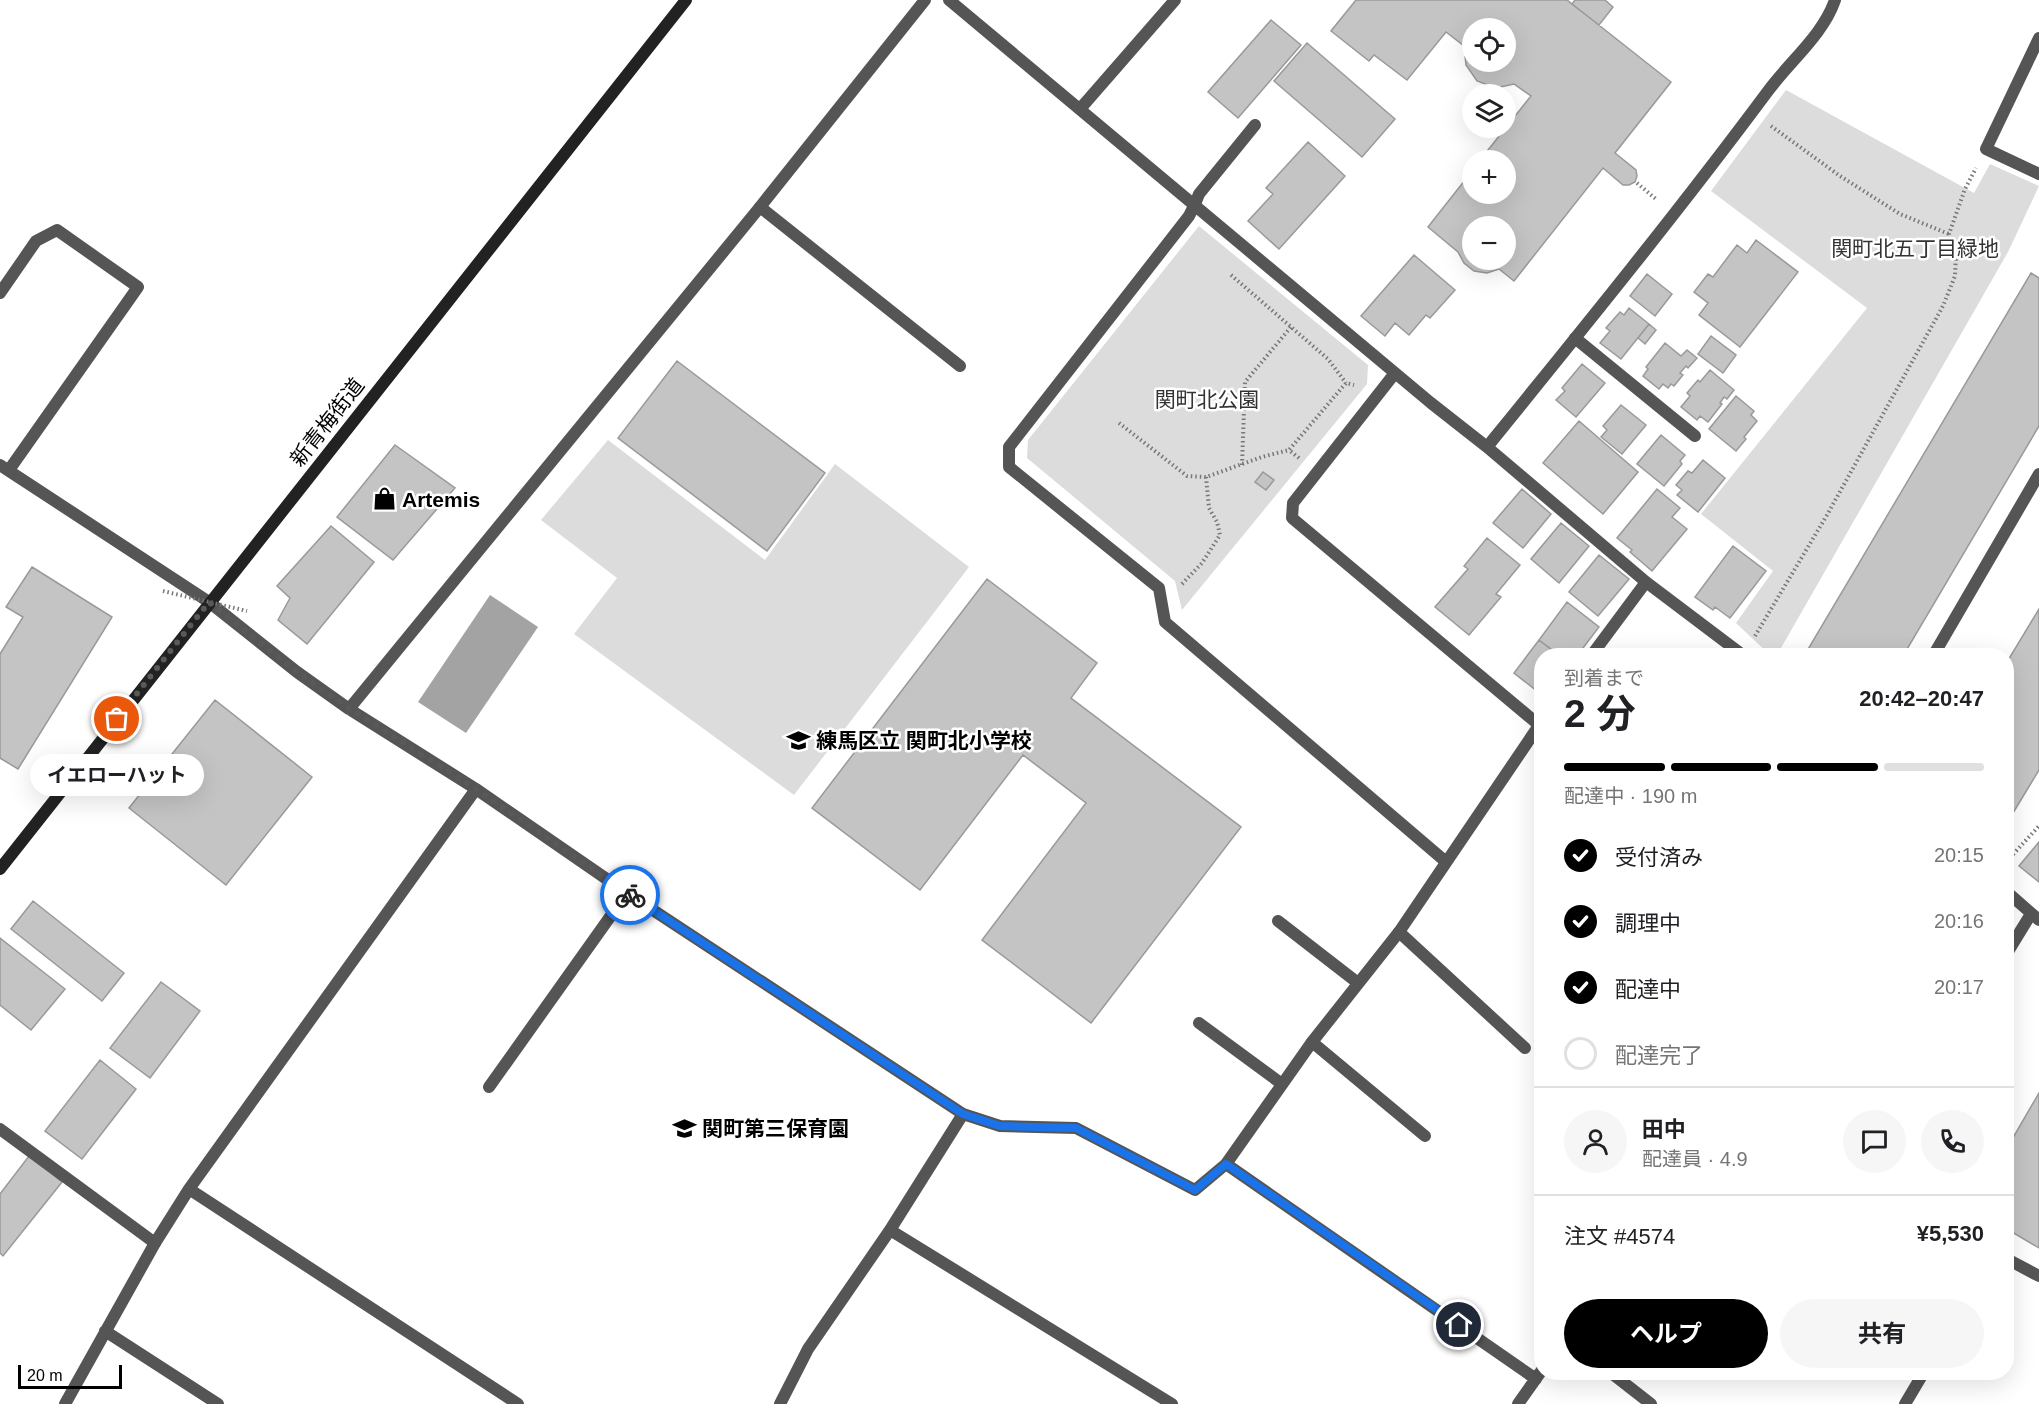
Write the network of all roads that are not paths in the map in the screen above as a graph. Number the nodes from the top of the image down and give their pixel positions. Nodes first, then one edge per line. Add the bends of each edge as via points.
1 (686, 0) edge
2 (925, 0) edge
3 (950, 0) edge
4 (1175, 0) edge
5 (1835, 0) edge
6 (2039, 38) edge
7 (1080, 109) junction
8 (1255, 125) dead end
9 (2039, 174) edge
10 (1195, 204) junction
11 (760, 207) junction
12 (0, 294) edge
13 (1575, 338) junction
14 (960, 366) dead end
15 (1395, 373) junction
16 (1695, 436) dead end
17 (1487, 447) junction
18 (5, 467) edge
19 (2039, 474) edge
20 (1646, 582) junction
21 (209, 602) junction
22 (1597, 648) edge
23 (1733, 648) edge
24 (1937, 648) edge
25 (349, 708) junction
26 (1534, 718) edge
27 (1534, 732) edge
28 (476, 789) junction
29 (1445, 861) junction
30 (0, 869) edge
31 (627, 893) junction
32 (2014, 898) edge
33 (2035, 917) edge
34 (1278, 921) dead end
35 (1399, 932) junction
36 (2014, 944) edge
37 (1358, 983) junction
38 (1199, 1023) dead end
39 (1312, 1042) junction
40 (1525, 1048) dead end
41 (1282, 1084) junction
42 (489, 1087) dead end
43 (963, 1114) junction
44 (0, 1129) edge
45 (1425, 1136) dead end
46 (1226, 1164) junction
47 (189, 1189) junction
48 (890, 1230) junction
49 (155, 1243) junction
50 (2014, 1263) edge
51 (2039, 1276) edge
52 (105, 1331) junction
53 (1534, 1372) edge
54 (1535, 1380) edge
55 (1620, 1380) edge
56 (1919, 1380) edge
57 (65, 1404) edge
58 (218, 1404) edge
59 (518, 1404) edge
60 (780, 1404) edge
61 (1172, 1404) edge
62 (1518, 1404) edge
63 (1651, 1404) edge
64 (1905, 1404) edge

1 - 21 main road, 新青梅街道
2 - 11 street
3 - 7 street
4 - 7 street
5 - 13 street via 1829,16
6 - 9 street via 1986,149
7 - 10 street
8 - 10 street
10 - 15 street
10 - 29 street via 1009,447 1009,467 1159,588 1165,622
11 - 14 street
11 - 25 street
12 - 18 street via 36,241 57,230 138,287
13 - 16 street
13 - 17 street
15 - 17 street
15 - 26 street via 1293,503 1292,518
17 - 20 street
18 - 21 street
19 - 24 street
20 - 22 street
20 - 23 street
21 - 25 street
21 - 30 main road, 新青梅街道
25 - 28 street
27 - 29 street
28 - 31 street
28 - 47 street
29 - 35 street
31 - 42 street
31 - 43 street
32 - 33 street
33 - 36 street
34 - 37 street
35 - 37 street
35 - 40 street
37 - 39 street
38 - 41 street
39 - 41 street
39 - 45 street
41 - 46 street
43 - 46 street via 1000,1126 1076,1128 1195,1190
43 - 48 street
44 - 49 street
46 - 53 street
47 - 49 street
47 - 59 street
48 - 60 street via 808,1349
48 - 61 street
49 - 52 street
50 - 51 street
52 - 57 street
52 - 58 street
54 - 62 street
55 - 63 street
56 - 64 street

